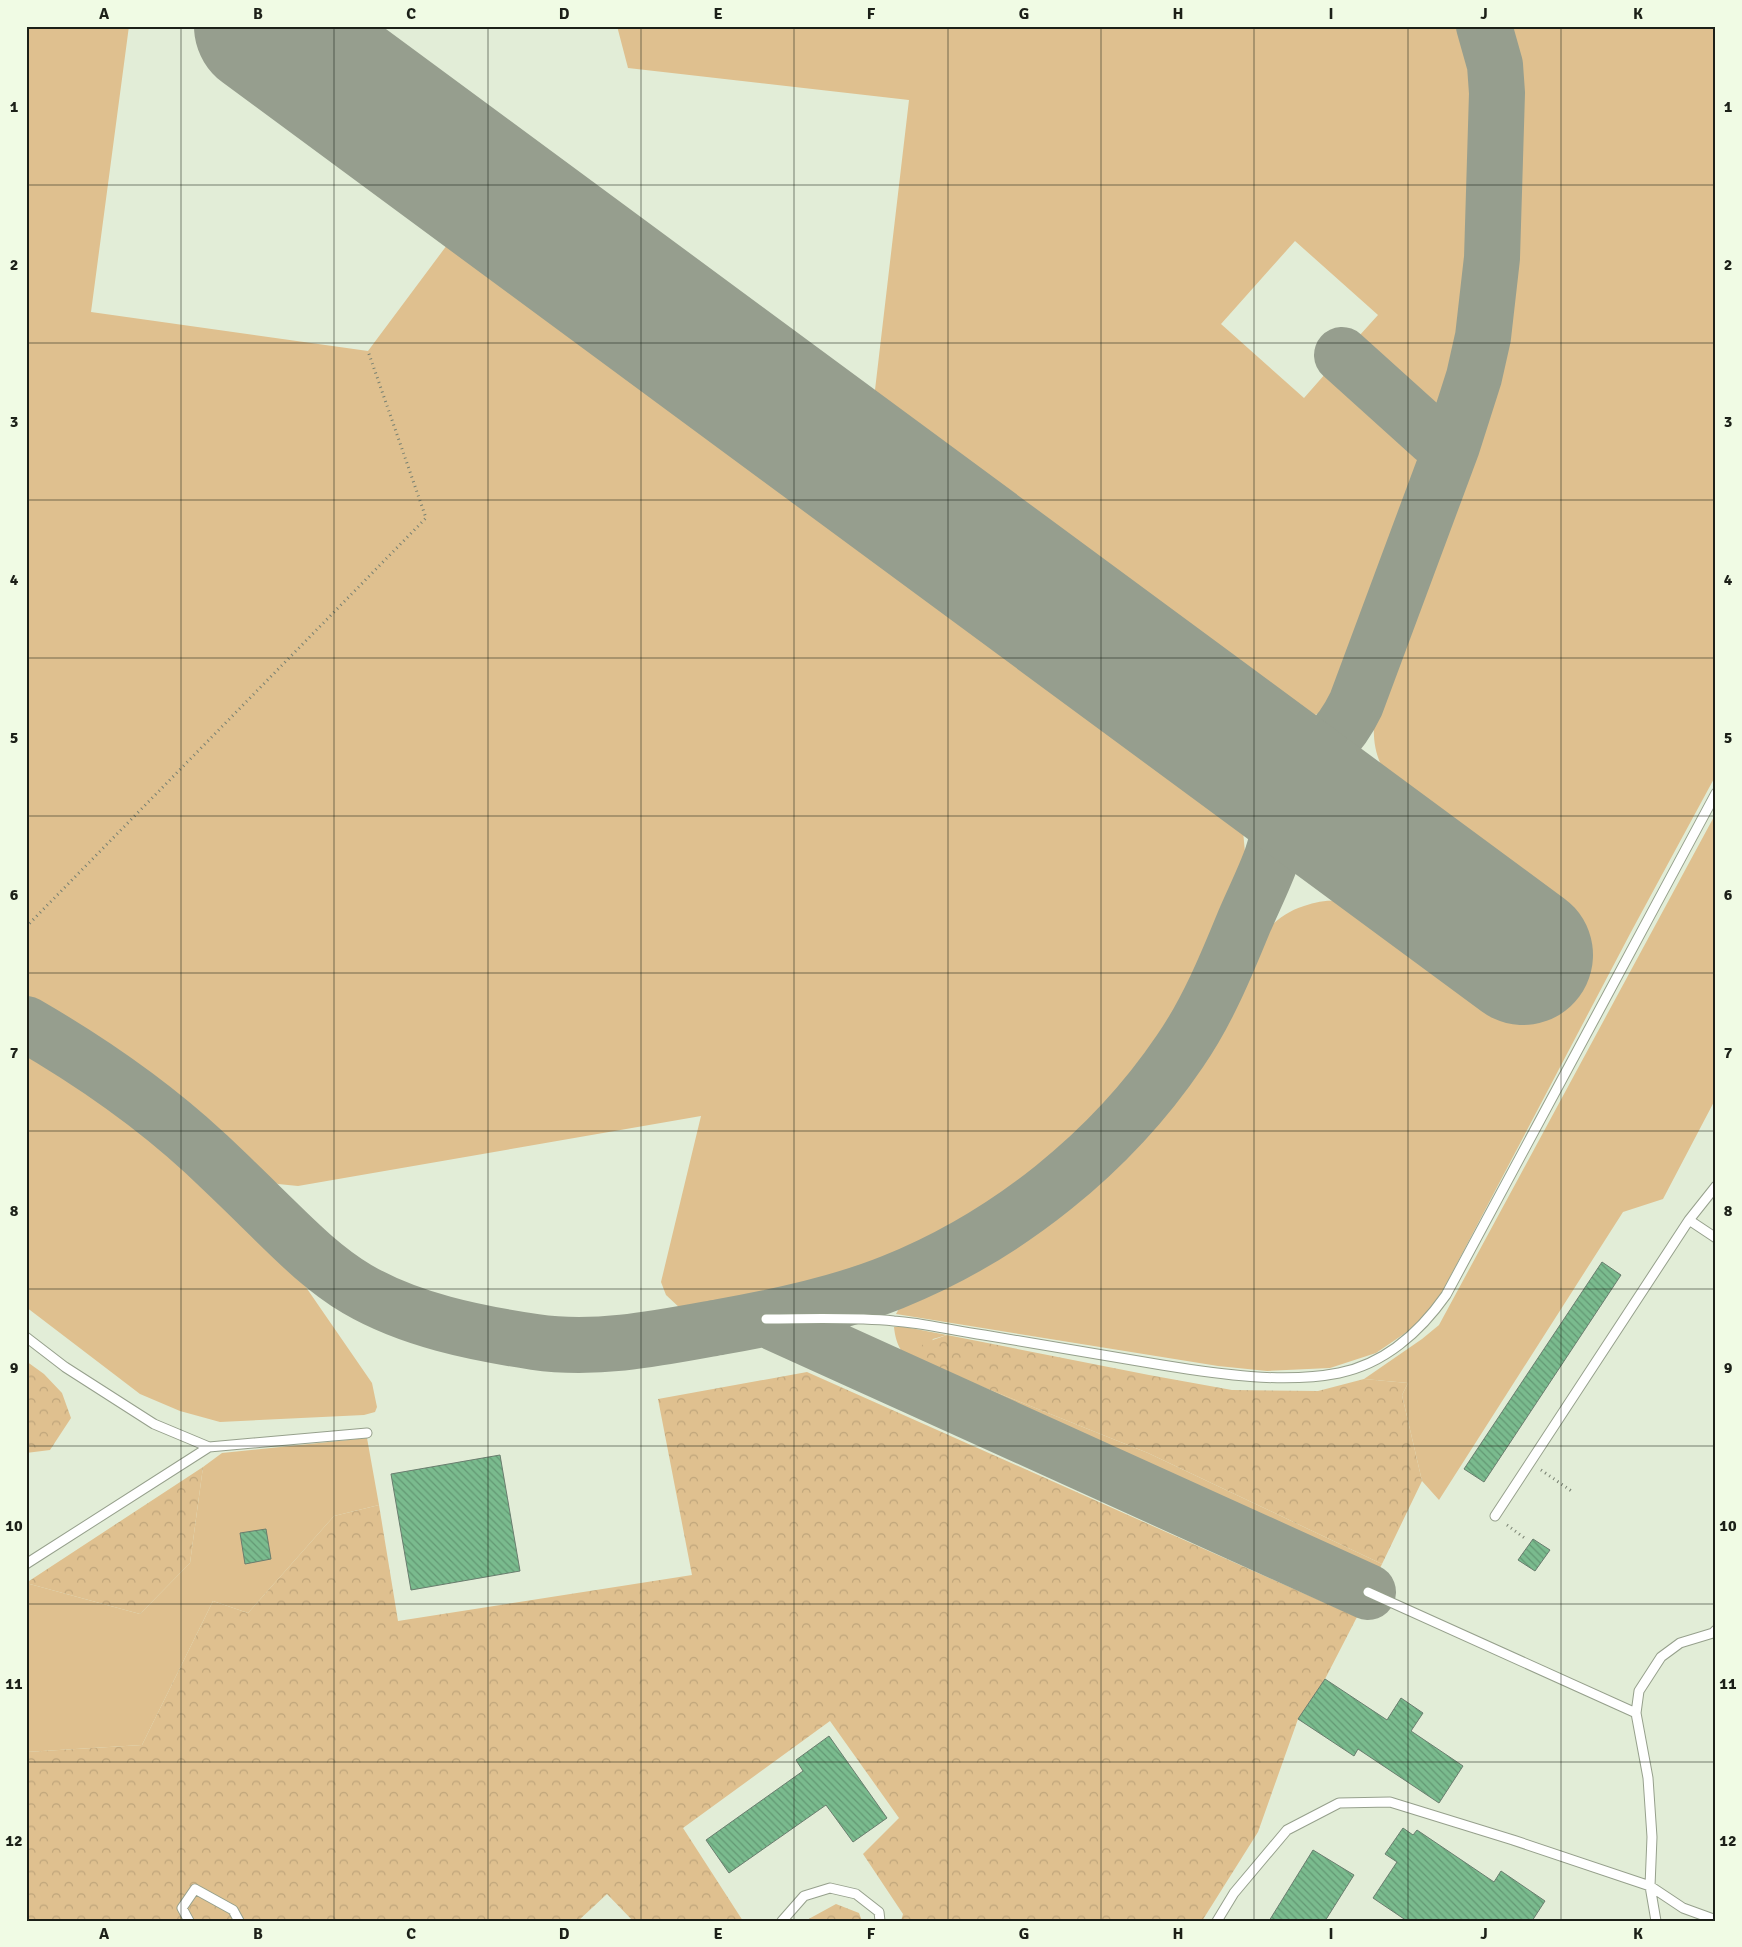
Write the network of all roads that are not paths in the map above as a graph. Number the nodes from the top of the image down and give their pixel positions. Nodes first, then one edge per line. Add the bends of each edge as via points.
1 (1716, 793) edge
2 (1716, 1186) edge
3 (1689, 1220) junction
4 (1716, 1238) edge
5 (766, 1319) dead end
6 (26, 1338) edge
7 (367, 1433) dead end
8 (209, 1447) junction
9 (1495, 1516) road end
10 (26, 1564) edge
11 (1368, 1592) dead end
12 (1715, 1633) edge
13 (1636, 1713) junction
14 (1650, 1886) junction
15 (786, 1919) edge
16 (1716, 1920) edge
17 (189, 1921) edge
18 (239, 1921) edge
19 (880, 1921) edge
20 (1217, 1921) edge
21 (1656, 1921) edge

1 - 5 lane via 1446,1296 1413,1335 1389,1352 1340,1373 1282,1378 1206,1372 895,1321
2 - 3 lane
3 - 4 lane
3 - 9 lane
6 - 8 lane via 154,1424
7 - 8 lane
8 - 10 lane
11 - 13 lane
12 - 13 lane via 1680,1644 1661,1657 1639,1691
13 - 14 lane via 1648,1778 1652,1837
14 - 16 lane via 1683,1908
14 - 20 lane via 1390,1802 1339,1803 1287,1830 1234,1893
14 - 21 lane
15 - 19 lane via 804,1896 830,1888 856,1894 879,1912
17 - 18 lane via 182,1908 195,1889 233,1910

